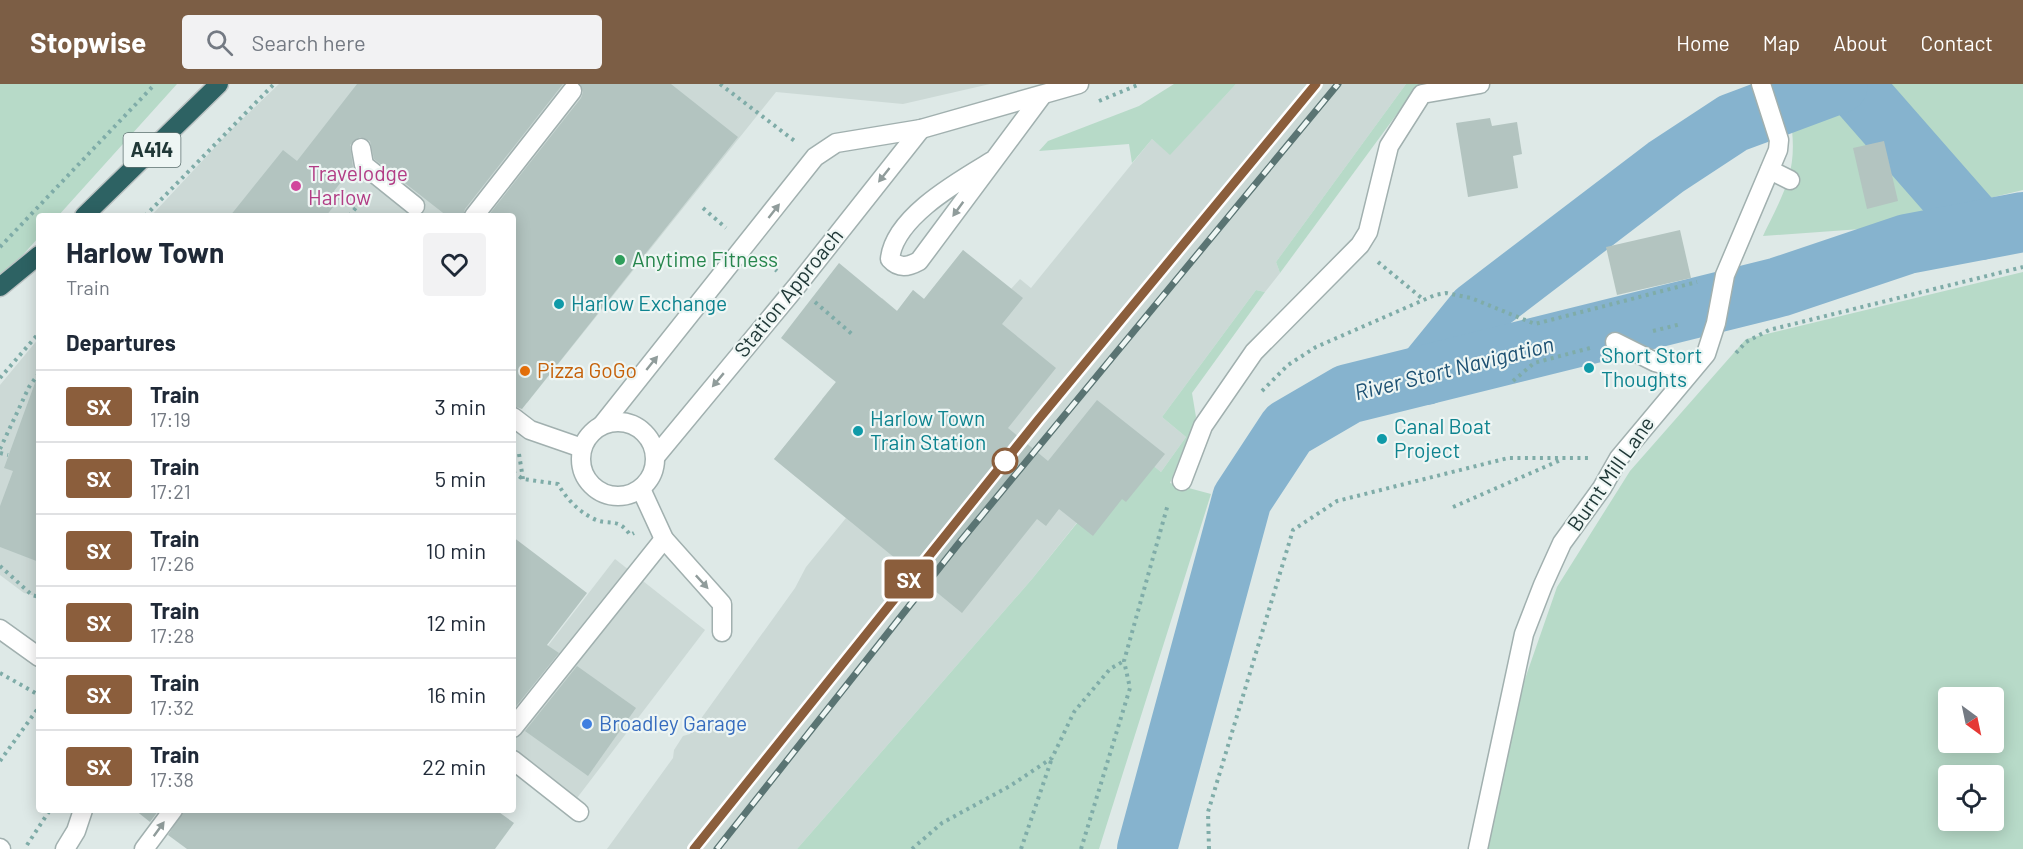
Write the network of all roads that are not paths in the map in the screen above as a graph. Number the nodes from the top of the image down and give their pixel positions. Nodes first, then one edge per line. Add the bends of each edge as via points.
1 (219, 84) edge
2 (1079, 84) edge
3 (1480, 84) edge
4 (1761, 84) edge
5 (572, 91) dead end
6 (1041, 97) junction
7 (921, 129) junction
8 (361, 148) dead end
9 (992, 161) junction
10 (1770, 170) junction
11 (1790, 180) dead end
12 (416, 206) dead end
13 (87, 213) edge
14 (476, 213) edge
15 (36, 257) edge
16 (0, 287) edge
17 (1615, 342) dead end
18 (1689, 371) junction
19 (516, 419) edge
20 (602, 425) junction
21 (582, 448) junction
22 (656, 456) junction
23 (1182, 481) road end
24 (640, 489) junction
25 (664, 539) junction
26 (0, 629) edge
27 (722, 632) dead end
28 (36, 655) edge
29 (516, 724) edge
30 (516, 761) edge
31 (579, 812) dead end
32 (82, 813) edge
33 (171, 813) edge
34 (64, 849) edge
35 (144, 849) edge
36 (1478, 849) edge

1 - 13 highway, A414
2 - 6 street
3 - 23 street via 1422,94 1389,146 1368,232 1360,245 1254,352 1203,426
4 - 10 street, Burnt Mill Lane via 1779,140
5 - 14 street
6 - 7 street
6 - 9 street
20 -> 7 street via 815,157 836,143
7 -> 22 street, Station Approach
8 - 12 street via 364,165
9 -> 9 street via 919,261 907,267 895,264 890,259 891,247 912,219 936,195
10 - 11 street
10 - 18 street, Burnt Mill Lane via 1725,275 1706,354
15 - 16 highway
17 - 18 street via 1646,358
18 - 36 street, Burnt Mill Lane via 1619,458 1562,543 1524,634
19 - 21 street via 530,430
20 - 21 street
20 - 22 street via 626,422 638,427 653,445
21 - 24 street via 583,471 596,490 618,497
22 - 24 street, Station Approach via 655,469
24 - 25 street
25 -> 27 street via 722,604
25 - 29 street
26 - 28 street
30 - 31 street
32 - 34 street
35 -> 33 street

